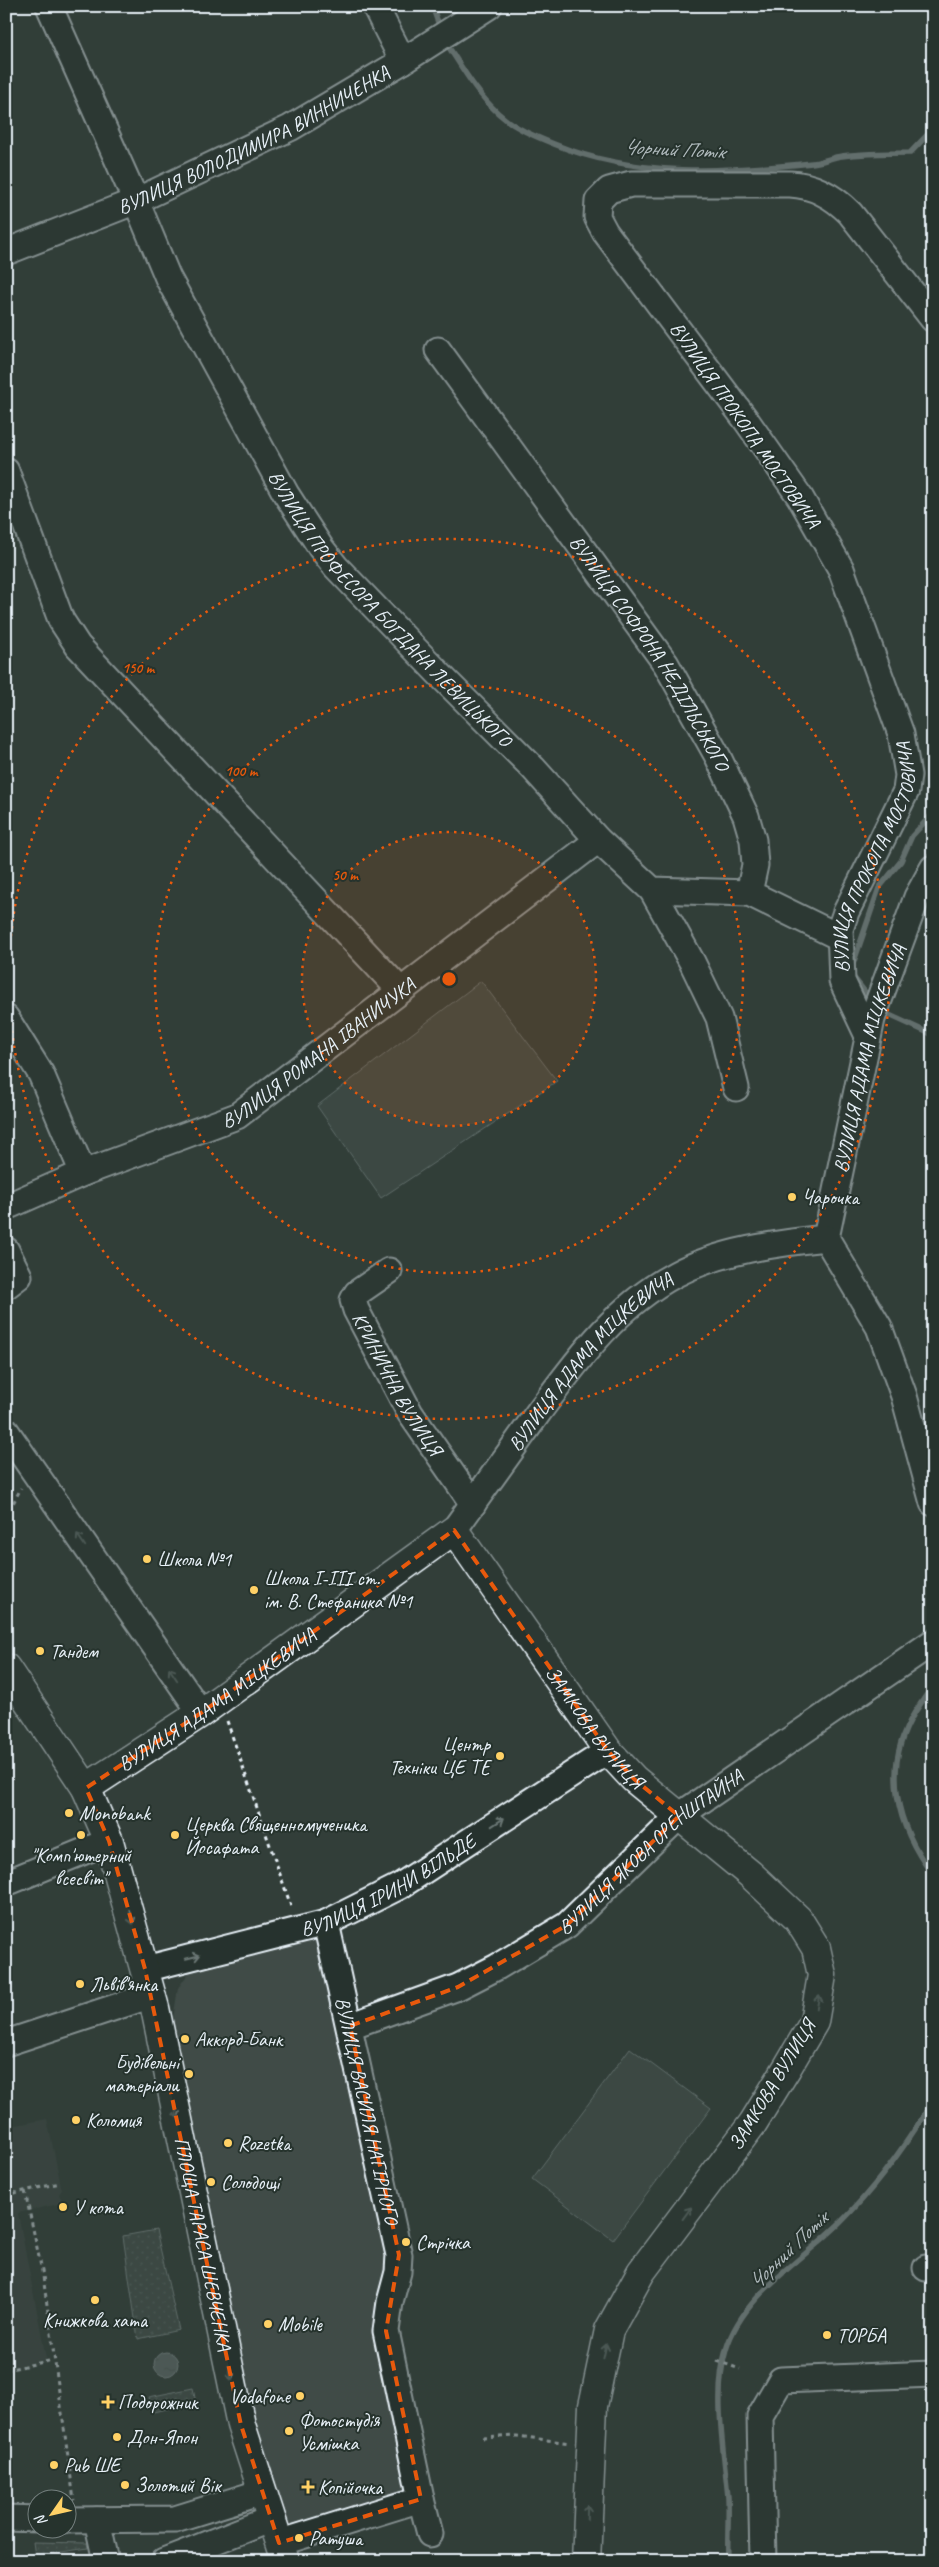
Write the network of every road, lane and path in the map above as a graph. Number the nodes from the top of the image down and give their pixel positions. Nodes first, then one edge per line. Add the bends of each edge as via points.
1 (49, 6) edge
2 (375, 6) edge
3 (489, 6) edge
4 (403, 61) junction
5 (136, 201) junction
6 (6, 252) edge
7 (933, 318) edge
8 (438, 350) dead end
9 (6, 471) edge
10 (598, 840) junction
11 (933, 868) edge
12 (652, 890) junction
13 (749, 893) junction
14 (839, 937) junction
15 (400, 990) junction
16 (6, 1018) edge
17 (868, 1036) junction
18 (736, 1088) dead end
19 (83, 1173) junction
20 (6, 1207) edge
21 (826, 1238) junction
22 (6, 1250) edge
23 (389, 1271) dead end
24 (6, 1286) edge
25 (6, 1431) edge
26 (933, 1503) edge
27 (473, 1504) junction
28 (454, 1530) junction
29 (933, 1642) edge
30 (6, 1668) edge
31 (210, 1706) junction
32 (608, 1751) junction
33 (86, 1788) junction
34 (679, 1816) junction
35 (109, 1841) junction
36 (6, 1883) edge
37 (289, 1902) dead end
38 (326, 1923) junction
39 (146, 1969) junction
40 (152, 1995) junction
41 (350, 2026) junction
42 (6, 2043) edge
43 (60, 2184) dead end
44 (25, 2191) junction
45 (6, 2195) edge
46 (53, 2360) junction
47 (717, 2361) dead end
48 (740, 2369) dead end
49 (6, 2370) edge
50 (933, 2374) edge
51 (483, 2438) dead end
52 (572, 2443) dead end
53 (262, 2492) junction
54 (421, 2499) junction
55 (6, 2518) edge
56 (28, 2519) edge
57 (80, 2520) edge
58 (430, 2534) dead end
59 (278, 2541) edge
60 (106, 2561) edge
61 (164, 2561) edge
62 (586, 2561) edge
63 (763, 2561) edge

1 - 5 street, ВУЛИЦЯ ПРОФЕСОРА БОГДАНА ЛЕВИЦЬКОГО
2 - 4 street
3 - 4 street, ВУЛИЦЯ ВОЛОДИМИРА ВИННИЧЕНКА
4 - 5 street, ВУЛИЦЯ ВОЛОДИМИРА ВИННИЧЕНКА via 290,128
5 - 6 street, ВУЛИЦЯ ВОЛОДИМИРА ВИННИЧЕНКА
5 - 10 street, ВУЛИЦЯ ПРОФЕСОРА БОГДАНА ЛЕВИЦЬКОГО via 176,293 286,494 328,558 533,768
7 - 14 street, ВУЛИЦЯ ПРОКОПА МОСТОВИЧА via 850,213 838,201 812,187 790,184 631,184 609,190 598,201 597,217 605,232 746,420 812,517 848,585 901,734 908,774 906,791 846,912
8 - 13 street, ВУЛИЦЯ СОФРОНА НЕДІЛЬСЬКОГО via 676,681 740,801 750,828 755,865
9 - 15 street via 56,607 78,646
10 - 12 street, ВУЛИЦЯ ПРОФЕСОРА БОГДАНА ЛЕВИЦЬКОГО
10 - 15 street, ВУЛИЦЯ РОМАНА ІВАНИЧУКА
11 - 17 street, ВУЛИЦЯ АДАМА МІЦКЕВИЧА via 917,898
12 - 13 street
12 - 18 street, ВУЛИЦЯ ПРОФЕСОРА БОГДАНА ЛЕВИЦЬКОГО via 692,962 718,1018
13 - 14 street
14 - 17 street, ВУЛИЦЯ ПРОКОПА МОСТОВИЧА via 842,981
15 - 19 street, ВУЛИЦЯ РОМАНА ІВАНИЧУКА via 237,1116
16 - 19 street via 40,1074
17 - 21 street, ВУЛИЦЯ АДАМА МІЦКЕВИЧА
19 - 20 street, ВУЛИЦЯ РОМАНА ІВАНИЧУКА
21 - 26 street via 879,1327 904,1396
21 - 27 street, ВУЛИЦЯ АДАМА МІЦКЕВИЧА via 783,1242 705,1262 677,1273 626,1307 577,1360
22 - 24 street via 18,1276
23 - 27 street, КРИНИЧНА ВУЛИЦЯ via 357,1293 353,1300 356,1310 410,1413
31 -> 25 street
27 - 28 street, ВУЛИЦЯ АДАМА МІЦКЕВИЧА
28 - 31 main road, ВУЛИЦЯ АДАМА МІЦКЕВИЧА
28 - 32 main road, ЗАМКОВА ВУЛИЦЯ
29 - 34 street, ВУЛИЦЯ ЯКОВА ОРЕНШТАЙНА
30 - 33 main road, ПЛОЩА ТАРАСА ШЕВЧЕНКА
31 - 33 main road, ВУЛИЦЯ АДАМА МІЦКЕВИЧА
31 - 37 path
32 - 34 main road, ЗАМКОВА ВУЛИЦЯ via 634,1779
38 -> 32 street, ВУЛИЦЯ ІРИНИ ВІЛЬДЕ via 400,1886
33 - 35 main road, ПЛОЩА ТАРАСА ШЕВЧЕНКА
34 - 41 street, ВУЛИЦЯ ЯКОВА ОРЕНШТАЙНА via 567,1925 458,1987
62 -> 34 main road, ЗАМКОВА ВУЛИЦЯ via 593,2406 609,2330 641,2272 753,2123 787,2068 814,2022 822,1975 816,1948 798,1919 750,1874
35 - 36 street
35 -> 39 main road, ПЛОЩА ТАРАСА ШЕВЧЕНКА
39 -> 38 street, ВУЛИЦЯ ІРИНИ ВІЛЬДЕ
38 - 41 street, ВУЛИЦЯ ВАСИЛЯ НАГІРНОГО
39 - 40 main road, ПЛОЩА ТАРАСА ШЕВЧЕНКА
40 - 42 street
40 -> 53 main road, ПЛОЩА ТАРАСА ШЕВЧЕНКА via 241,2426
41 - 54 street, ВУЛИЦЯ ВАСИЛЯ НАГІРНОГО via 399,2256 386,2330
43 - 44 path
44 - 45 path
44 - 46 path via 43,2276
46 - 49 path
46 - 57 path
47 - 48 path
50 - 63 street via 781,2380 760,2416
51 - 52 path via 518,2436
53 - 57 street via 175,2519
53 - 59 main road, ПЛОЩА ТАРАСА ШЕВЧЕНКА
54 - 58 street, ВУЛИЦЯ ВАСИЛЯ НАГІРНОГО
54 - 59 street
55 - 56 street
57 - 60 street
59 - 61 street

